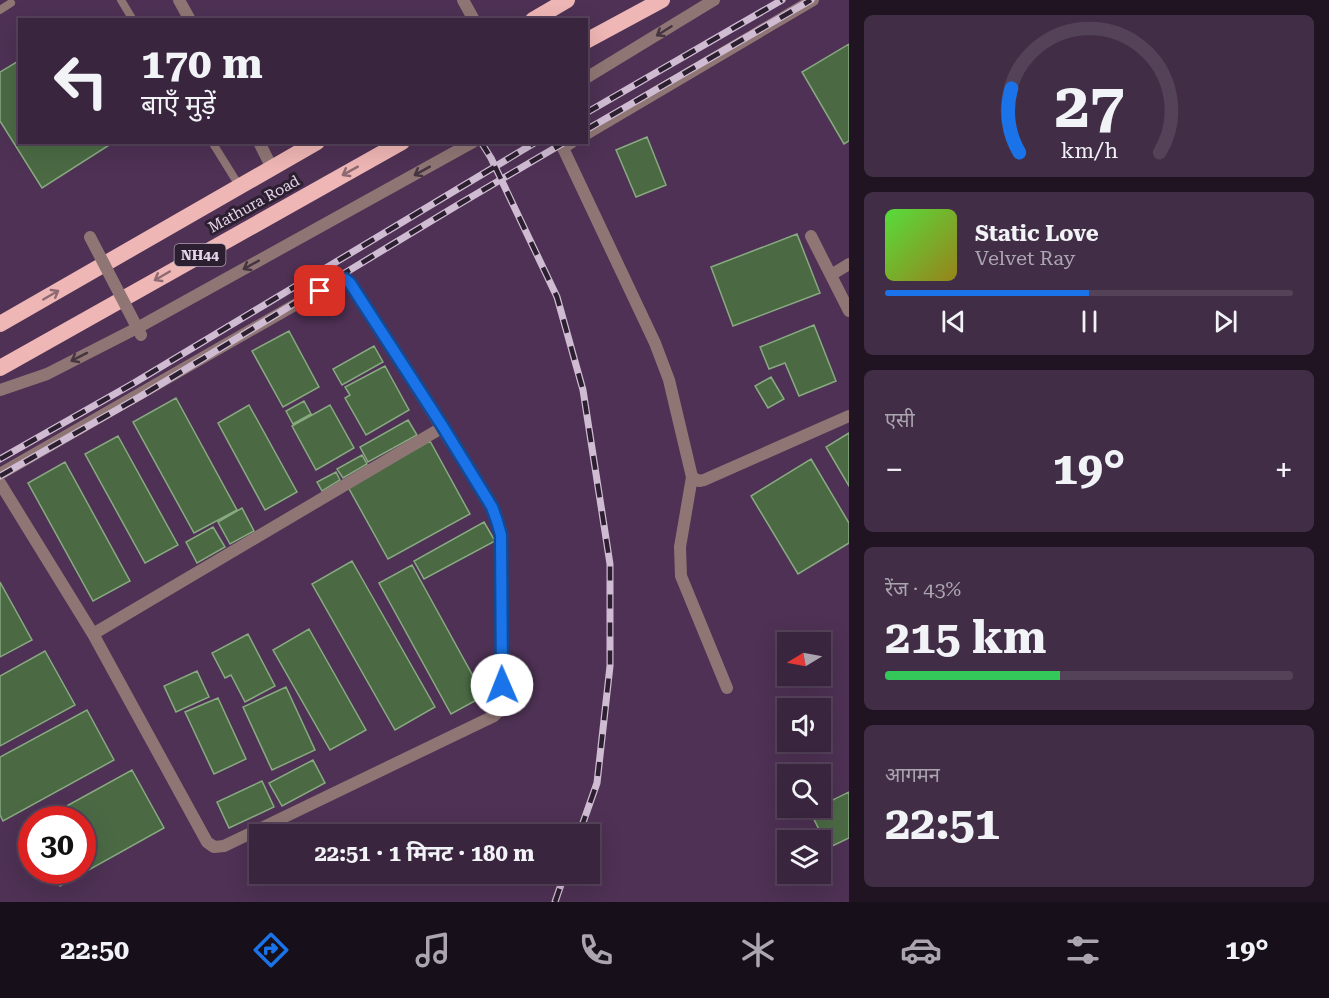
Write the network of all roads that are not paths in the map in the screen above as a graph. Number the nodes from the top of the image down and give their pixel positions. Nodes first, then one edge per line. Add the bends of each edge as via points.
1 (121, 0) edge
2 (179, 0) edge
3 (463, 0) edge
4 (567, 0) edge
5 (662, 0) edge
6 (714, 0) edge
7 (813, 0) edge
8 (12, 1) edge
9 (0, 10) edge
10 (132, 18) edge
11 (189, 18) edge
12 (473, 18) edge
13 (536, 18) edge
14 (588, 40) edge
15 (588, 77) edge
16 (588, 133) edge
17 (213, 144) edge
18 (260, 144) edge
19 (314, 144) edge
20 (398, 144) edge
21 (469, 144) edge
22 (569, 144) edge
23 (272, 168) junction
24 (240, 187) junction
25 (811, 236) dead end
26 (90, 237) dead end
27 (849, 264) edge
28 (831, 275) junction
29 (849, 311) edge
30 (0, 324) edge
31 (141, 334) dead end
32 (0, 369) edge
33 (0, 390) edge
34 (849, 416) edge
35 (443, 427) junction
36 (0, 474) edge
37 (692, 477) junction
38 (0, 483) edge
39 (93, 634) junction
40 (728, 688) dead end

1 - 10 lane
2 - 11 street
3 - 12 street
4 - 13 highway
5 - 14 highway
6 -> 15 street
7 - 16 street
8 - 9 lane
17 - 24 lane
18 - 23 street
19 - 23 highway, Mathura Road / NH44
20 -> 32 highway, Mathura Road / NH44
21 -> 33 street via 139,327 47,374
22 - 37 street via 563,148 656,343
23 - 24 highway, Mathura Road / NH44
30 -> 24 highway, Mathura Road / NH44
25 - 28 street
26 - 31 street, bridge
27 - 28 street
28 - 29 street
34 - 37 street via 704,480
35 - 36 street via 350,283 340,279
35 - 39 street
35 - 39 street via 492,507 501,535 502,699 501,709 494,716 224,846 214,847 207,842
37 - 40 street via 680,547 681,576
38 - 39 street

